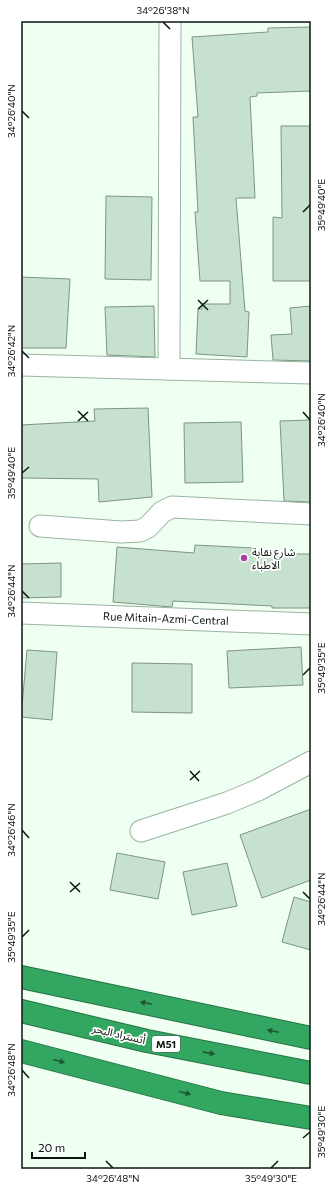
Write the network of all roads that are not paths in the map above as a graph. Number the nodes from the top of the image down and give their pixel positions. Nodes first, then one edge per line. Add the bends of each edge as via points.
1 (170, 21) edge
2 (21, 365) edge
3 (169, 369) junction
4 (311, 373) edge
5 (311, 514) edge
6 (40, 526) dead end
7 (21, 613) edge
8 (311, 624) edge
9 (311, 762) edge
10 (141, 831) dead end
11 (21, 977) edge
12 (21, 1011) edge
13 (311, 1038) edge
14 (21, 1051) edge
15 (311, 1073) edge
16 (311, 1118) edge

1 - 3 street
2 - 3 street
3 - 4 street
5 - 6 street via 172,507 140,531
7 - 8 street, Rue Mitain-Azmi-Central
9 - 10 street via 227,803
13 -> 11 highway
12 -> 15 highway, أتستراد البحر / M51 via 147,1041
14 -> 16 highway via 221,1103

